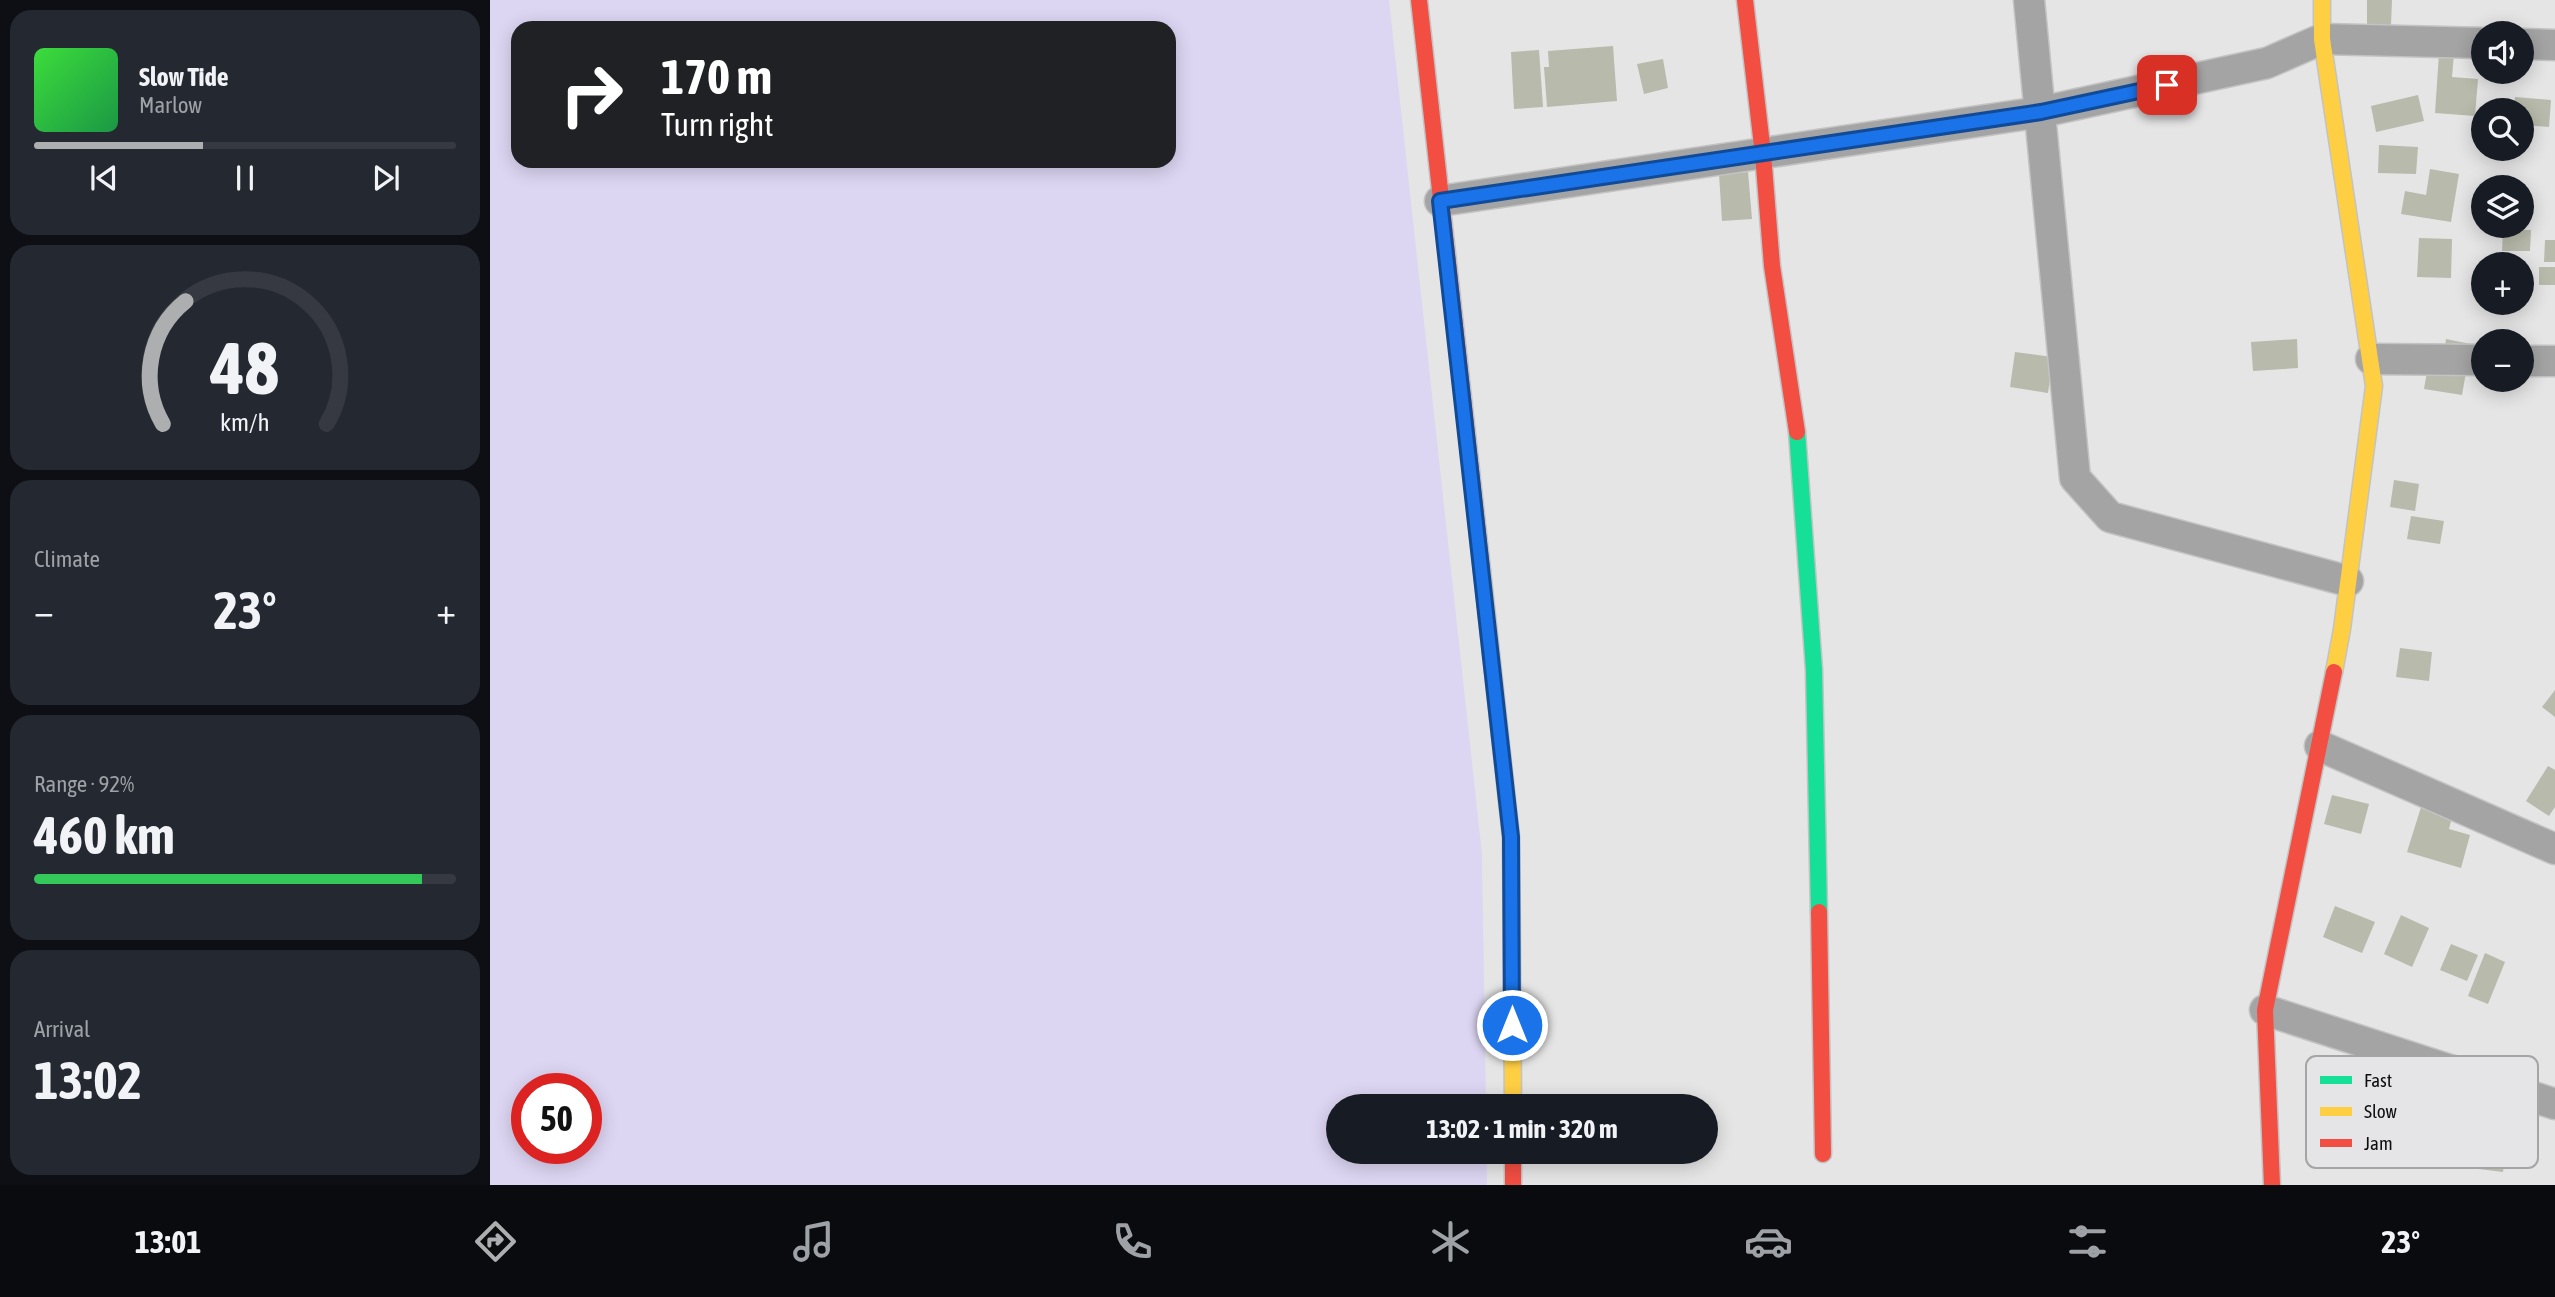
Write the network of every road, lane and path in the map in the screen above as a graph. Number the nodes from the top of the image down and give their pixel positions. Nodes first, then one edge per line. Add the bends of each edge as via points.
1 (1419, 0) edge
2 (1745, 0) edge
3 (2029, 0) edge
4 (2322, 0) edge
5 (2322, 39) junction
6 (2471, 43) edge
7 (2534, 44) edge
8 (2555, 45) edge
9 (2041, 112) junction
10 (1763, 154) junction
11 (1440, 201) junction
12 (2371, 359) junction
13 (2471, 360) edge
14 (2534, 360) edge
15 (2555, 361) edge
16 (2348, 581) junction
17 (2320, 746) junction
18 (2555, 849) edge
19 (2265, 1010) junction
20 (2407, 1056) edge
21 (1513, 1094) edge
22 (2538, 1098) edge
23 (2555, 1104) edge
24 (1823, 1154) dead end
25 (1513, 1164) edge
26 (1513, 1185) edge
27 (2272, 1185) edge

1 - 11 street
2 - 10 street
3 - 9 street
4 - 5 street
5 - 6 street
5 - 9 street via 2267,63
5 - 12 street
7 - 8 street
9 - 10 street
9 - 16 street via 2075,478 2110,517
10 - 11 street
10 - 24 street via 1772,266 1800,452 1814,670
11 - 21 street via 1511,837
12 - 13 street
12 - 16 street via 2374,386
14 - 15 street
16 - 17 street
17 - 18 street
17 - 19 street
19 - 20 street
19 - 27 street
22 - 23 street
25 - 26 street

